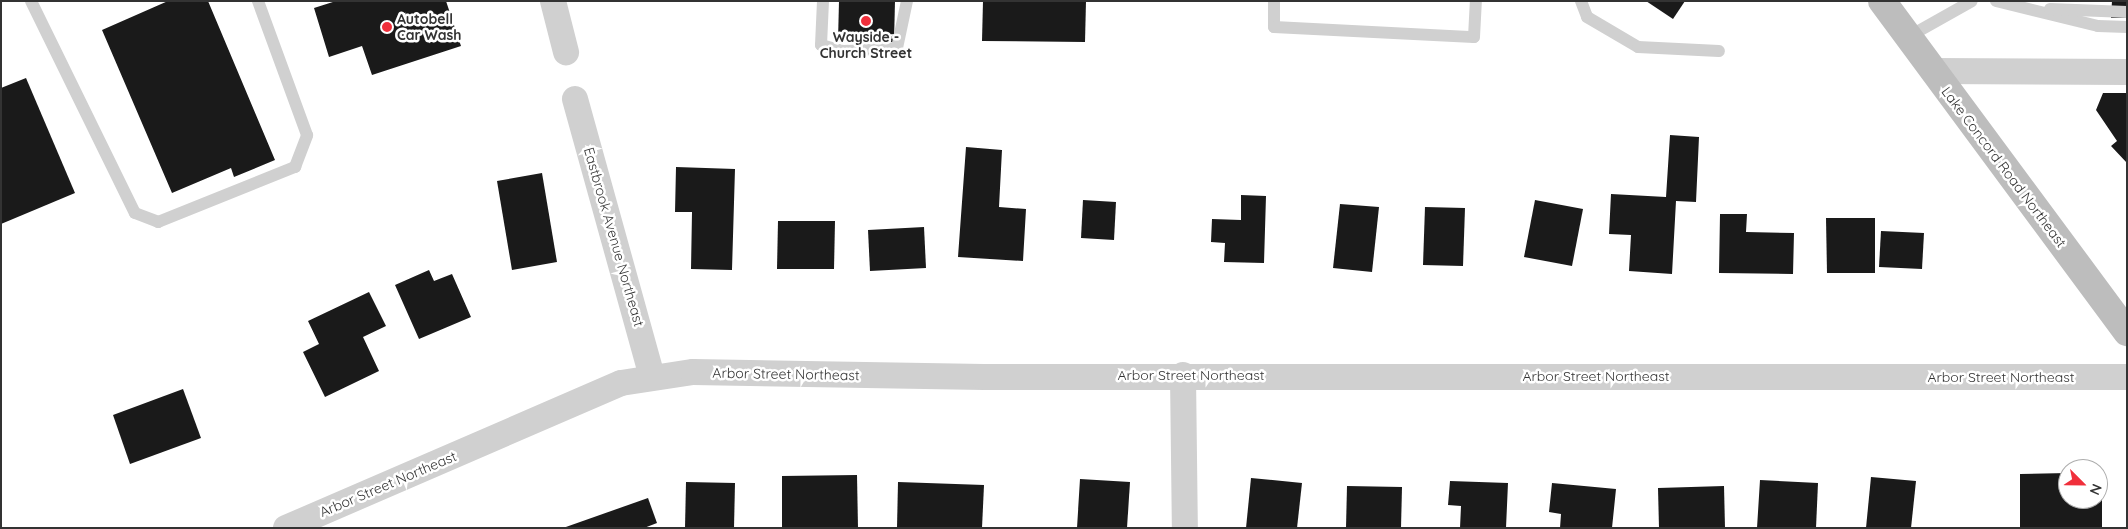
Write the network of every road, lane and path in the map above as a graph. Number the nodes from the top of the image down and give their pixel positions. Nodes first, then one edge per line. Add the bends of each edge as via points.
1 (30, 1) edge
2 (258, 1) edge
3 (553, 1) edge
4 (823, 1) edge
5 (907, 1) edge
6 (1274, 1) edge
7 (1476, 1) edge
8 (1581, 1) edge
9 (1882, 1) edge
10 (1972, 1) edge
11 (1996, 1) edge
12 (2020, 8) junction
13 (2127, 12) edge
14 (2127, 27) edge
15 (1908, 37) junction
16 (566, 52) dead end
17 (1719, 52) dead end
18 (1933, 71) junction
19 (2127, 72) edge
20 (575, 99) dead end
21 (2127, 332) edge
22 (1183, 374) junction
23 (652, 376) junction
24 (2127, 377) edge
25 (286, 528) edge
26 (1185, 528) edge

1 - 2 lane via 135,213 158,222 295,167 307,135
3 - 16 street
4 - 5 lane via 821,45 844,51 897,48
6 - 7 lane via 1274,27 1474,37
8 - 17 lane via 1587,17 1638,47
9 - 15 main road, Lake Concord Road Northeast
10 - 15 lane
11 - 12 lane
12 - 13 lane
12 - 14 lane via 2098,26
15 - 18 main road, Lake Concord Road Northeast
18 - 19 street
18 - 21 main road, Lake Concord Road Northeast
20 - 23 street, Eastbrook Avenue Northeast
22 - 23 street, Arbor Street Northeast via 693,372
22 - 24 street, Arbor Street Northeast
22 - 26 street
23 - 25 street, Arbor Street Northeast via 621,383

